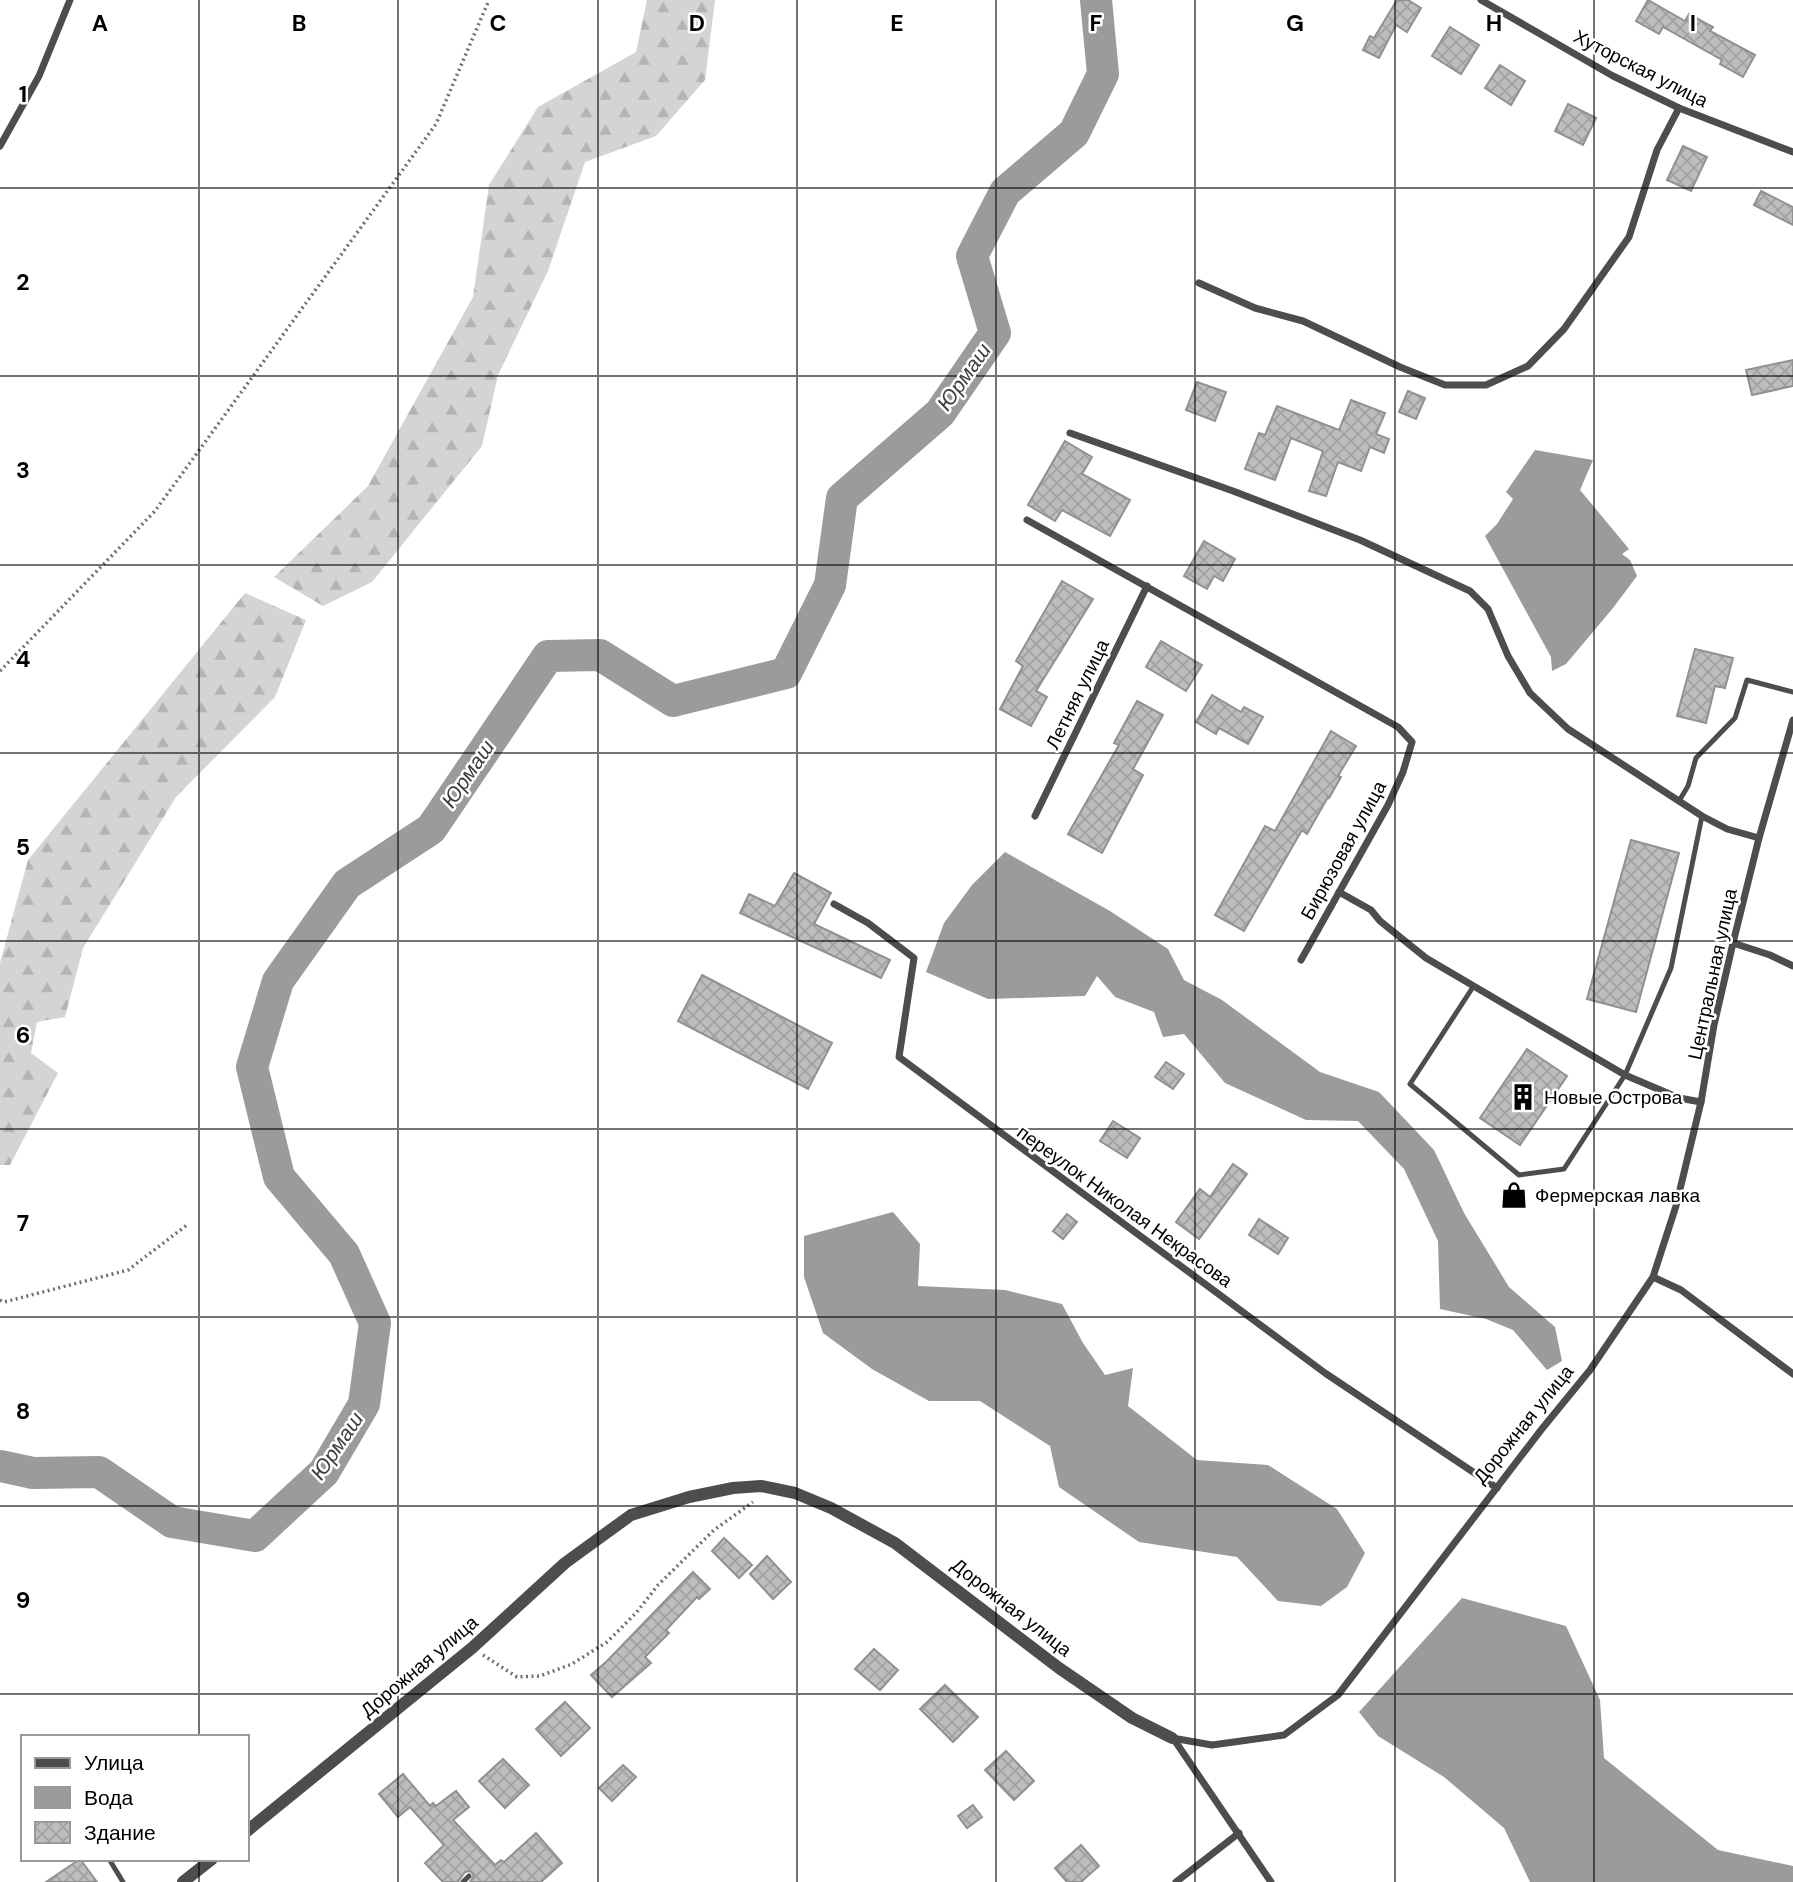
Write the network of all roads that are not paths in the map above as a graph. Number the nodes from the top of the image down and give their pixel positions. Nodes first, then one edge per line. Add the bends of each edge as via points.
1 (70, 0) edge
2 (1481, 0) edge
3 (1679, 108) junction
4 (0, 146) edge
5 (1793, 152) edge
6 (1199, 283) dead end
7 (1070, 433) dead end
8 (1027, 520) dead end
9 (1147, 586) junction
10 (1793, 692) edge
11 (1793, 720) edge
12 (1679, 801) junction
13 (1035, 816) dead end
14 (1702, 816) junction
15 (1759, 838) junction
16 (1339, 892) junction
17 (834, 904) dead end
18 (1733, 943) junction
19 (1301, 960) dead end
20 (1793, 966) edge
21 (1473, 987) junction
22 (1625, 1075) junction
23 (1702, 1102) junction
24 (1653, 1277) junction
25 (1793, 1374) edge
26 (1496, 1488) junction
27 (1172, 1738) junction
28 (248, 1830) edge
29 (1239, 1833) junction
30 (110, 1861) edge
31 (209, 1861) edge
32 (469, 1876) dead end
33 (123, 1882) edge
34 (183, 1882) edge
35 (463, 1882) edge
36 (1176, 1882) edge
37 (1270, 1882) edge

1 - 4 street via 39,76
2 - 3 street, Хуторская улица via 1613,76
3 - 5 street, Хуторская улица
3 - 6 street via 1657,150 1629,237 1564,329 1528,366 1486,385 1445,385 1303,321 1255,308
7 - 12 street via 1360,540 1470,591 1489,609 1508,656 1530,693 1568,729
8 - 9 street
9 - 13 street, Летняя улица
9 - 16 street, Бирюзовая улица via 1398,727 1412,742 1388,805
10 - 12 lane via 1747,680 1735,718 1696,758
11 - 15 street, Центральная улица
12 - 14 street
14 - 15 street
14 - 22 lane via 1671,968
15 - 18 street, Центральная улица
16 - 19 street, Бирюзовая улица
16 - 21 street via 1371,910 1426,958
17 - 26 street, переулок Николая Некрасова via 914,958 899,1057 1325,1373
18 - 20 street
18 - 23 street, Центральная улица
21 - 22 street
21 - 22 lane via 1410,1084 1519,1175 1563,1169
22 - 23 street via 1679,1098
23 - 24 street, Центральная улица
24 - 25 street via 1681,1290
24 - 26 street, Дорожная улица via 1590,1370
26 - 27 street, Дорожная улица via 1338,1695 1284,1735 1212,1745
27 - 28 street, Дорожная улица via 1132,1718 1059,1668 895,1542 794,1493 761,1486 733,1488 689,1496 631,1515 565,1563 472,1648
27 - 29 street
29 - 36 street
29 - 37 street
30 - 33 lane
31 - 34 street
32 - 35 lane

